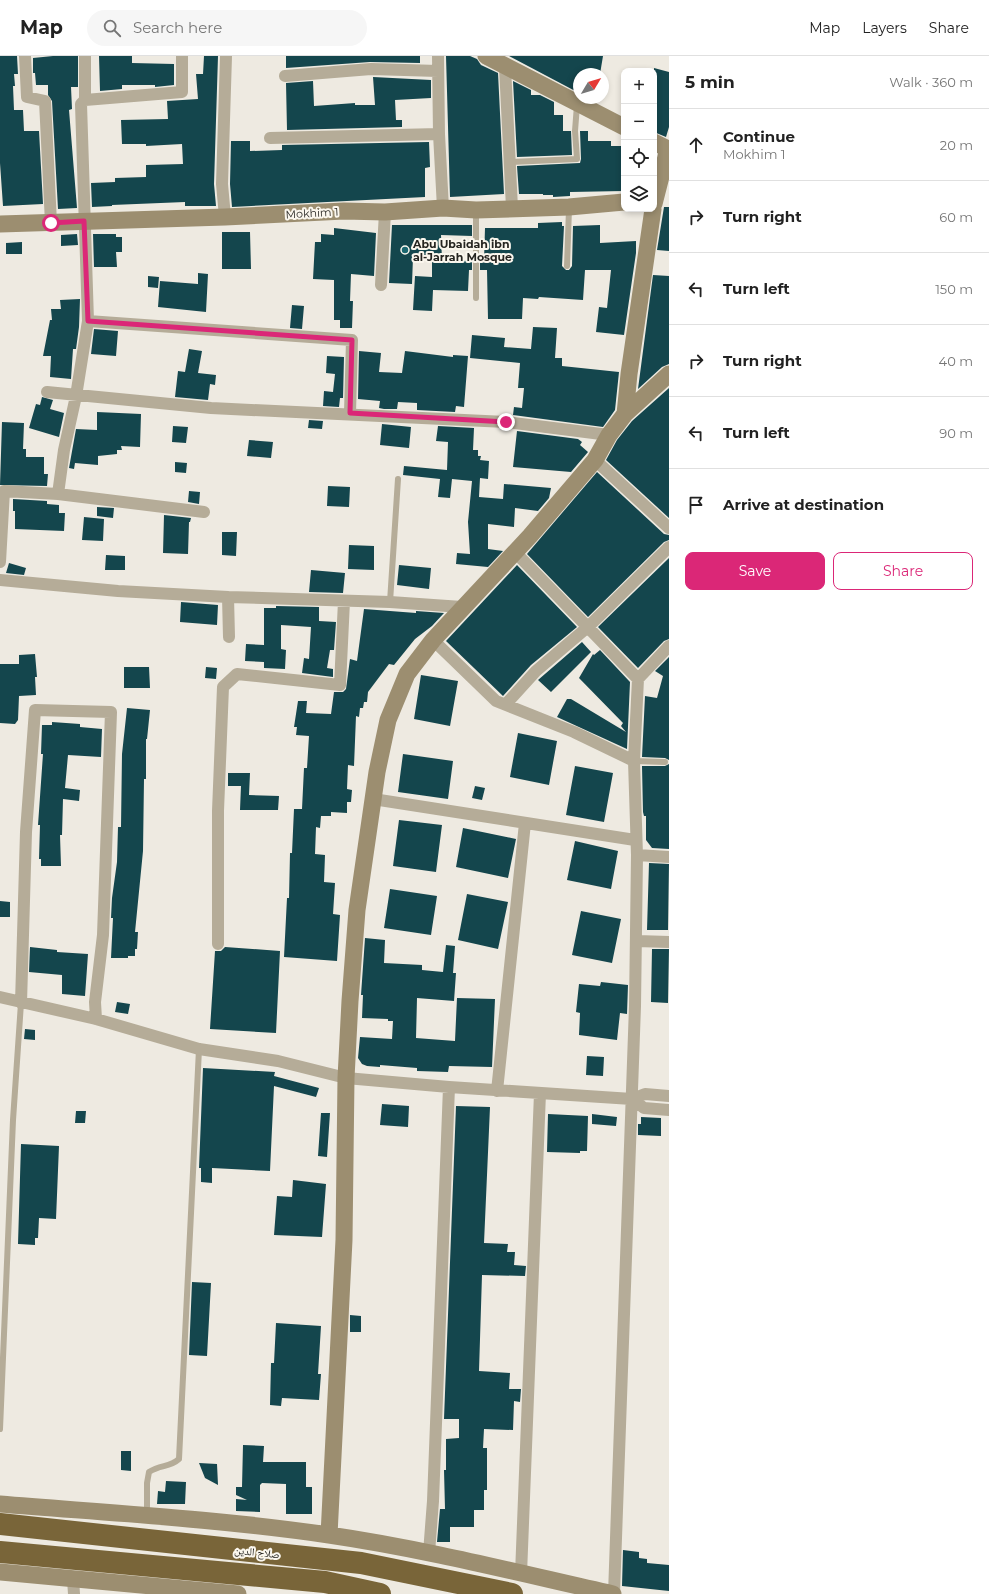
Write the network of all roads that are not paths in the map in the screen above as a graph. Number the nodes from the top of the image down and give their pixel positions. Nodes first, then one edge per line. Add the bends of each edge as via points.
1 (25, 56) edge
2 (85, 56) edge
3 (182, 56) edge
4 (226, 56) edge
5 (438, 56) edge
6 (486, 56) edge
7 (505, 67) junction
8 (438, 71) junction
9 (285, 76) dead end
10 (85, 100) junction
11 (573, 102) edge
12 (577, 104) joint
13 (621, 126) edge
14 (439, 134) junction
15 (270, 138) dead end
16 (664, 146) edge
17 (511, 162) junction
18 (621, 202) edge
19 (657, 202) edge
20 (569, 207) junction
21 (443, 208) junction
22 (512, 208) junction
23 (476, 210) junction
24 (385, 212) junction
25 (655, 212) edge
26 (225, 217) junction
27 (84, 221) junction
28 (51, 223) junction
29 (0, 224) edge
30 (568, 266) dead end
31 (381, 286) dead end
32 (476, 298) dead end
33 (88, 321) junction
34 (669, 374) edge
35 (47, 392) dead end
36 (76, 396) junction
37 (350, 413) junction
38 (625, 414) junction
39 (609, 435) junction
40 (595, 460) junction
41 (398, 479) dead end
42 (58, 494) junction
43 (204, 512) dead end
44 (669, 528) edge
45 (669, 547) edge
46 (514, 551) junction
47 (0, 562) edge
48 (0, 580) edge
49 (228, 597) junction
50 (344, 601) junction
51 (390, 602) junction
52 (462, 607) junction
53 (589, 626) junction
54 (229, 637) dead end
55 (433, 640) junction
56 (669, 646) edge
57 (638, 679) junction
58 (506, 704) junction
59 (634, 761) junction
60 (665, 762) dead end
61 (373, 799) junction
62 (525, 823) junction
63 (635, 840) junction
64 (637, 855) junction
65 (669, 857) edge
66 (637, 941) junction
67 (669, 942) edge
68 (218, 944) dead end
69 (0, 997) edge
70 (22, 1003) junction
71 (96, 1019) junction
72 (198, 1049) junction
73 (346, 1078) junction
74 (449, 1087) junction
75 (497, 1090) junction
76 (540, 1093) junction
77 (669, 1096) edge
78 (632, 1099) junction
79 (669, 1110) edge
80 (0, 1429) edge
81 (0, 1504) edge
82 (147, 1516) junction
83 (0, 1524) edge
84 (329, 1535) junction
85 (0, 1552) edge
86 (429, 1553) junction
87 (0, 1572) edge
88 (521, 1574) junction
89 (73, 1586) edge
90 (238, 1594) edge
91 (380, 1594) edge
92 (512, 1594) edge
93 (613, 1594) edge

1 - 28 street via 27,97 45,100
2 - 10 street
3 - 10 street via 182,92
4 - 26 street via 222,184
5 - 8 street
6 - 7 street
7 - 11 street
7 - 17 street
8 - 9 street via 371,69
8 - 14 street
10 - 27 street via 81,104
12 - 13 street
12 - 17 lane via 577,159
14 - 15 street
14 - 21 street
16 - 19 street
17 - 22 street
18 - 20 street, Mokhim 1
20 - 22 street, Mokhim 1
20 - 30 lane
21 - 23 street, Mokhim 1
21 - 24 street, Mokhim 1
22 - 23 street, Mokhim 1
23 - 32 lane
24 - 26 street, Mokhim 1 via 337,211
24 - 31 street
25 - 38 street
26 - 27 street, Mokhim 1
27 - 28 street, Mokhim 1
27 - 33 street
28 - 29 street, Mokhim 1
33 - 36 street
33 - 37 street via 352,340
34 - 38 street
35 - 36 street
36 - 37 street via 211,408
36 - 42 street via 64,450
37 - 39 street via 506,422
38 - 39 street
39 - 40 street
40 - 44 street
40 - 46 street
41 - 51 lane
42 - 43 street
42 - 47 street via 4,491
45 - 53 street
46 - 52 street
46 - 53 street
48 - 49 street via 118,592
49 - 50 street
49 - 54 street
50 - 51 street
50 - 68 street via 340,685 237,674 223,687 218,811
51 - 52 street
52 - 55 street
53 - 57 street
53 - 58 street via 536,671
55 - 58 street via 496,701
55 - 61 street via 407,674 388,720
56 - 57 street
57 - 59 street
58 - 59 street via 574,732
59 - 60 lane
59 - 63 street
61 - 62 street
61 - 73 street via 357,910
62 - 63 street
62 - 75 street
63 - 64 street
64 - 65 street
64 - 66 street
66 - 67 street
66 - 78 street
69 - 70 street
70 - 71 street
70 - 71 street via 26,832 35,710 111,712 103,935 95,1002
70 - 80 lane via 12,1143
71 - 72 street
72 - 73 street via 278,1061
72 - 82 lane via 179,1459 172,1465 158,1466 149,1472
73 - 74 street
73 - 84 street via 344,1240
74 - 75 street
74 - 86 street
75 - 76 street
76 - 78 street
76 - 88 street
77 - 78 street via 645,1094
78 - 79 street via 644,1108
78 - 93 street
81 - 82 street
82 - 84 street
83 - 92 highway, صلاح الدين via 361,1563
84 - 86 street
85 - 91 highway via 325,1582
86 - 88 street
87 - 89 street
88 - 93 street
89 - 90 street

